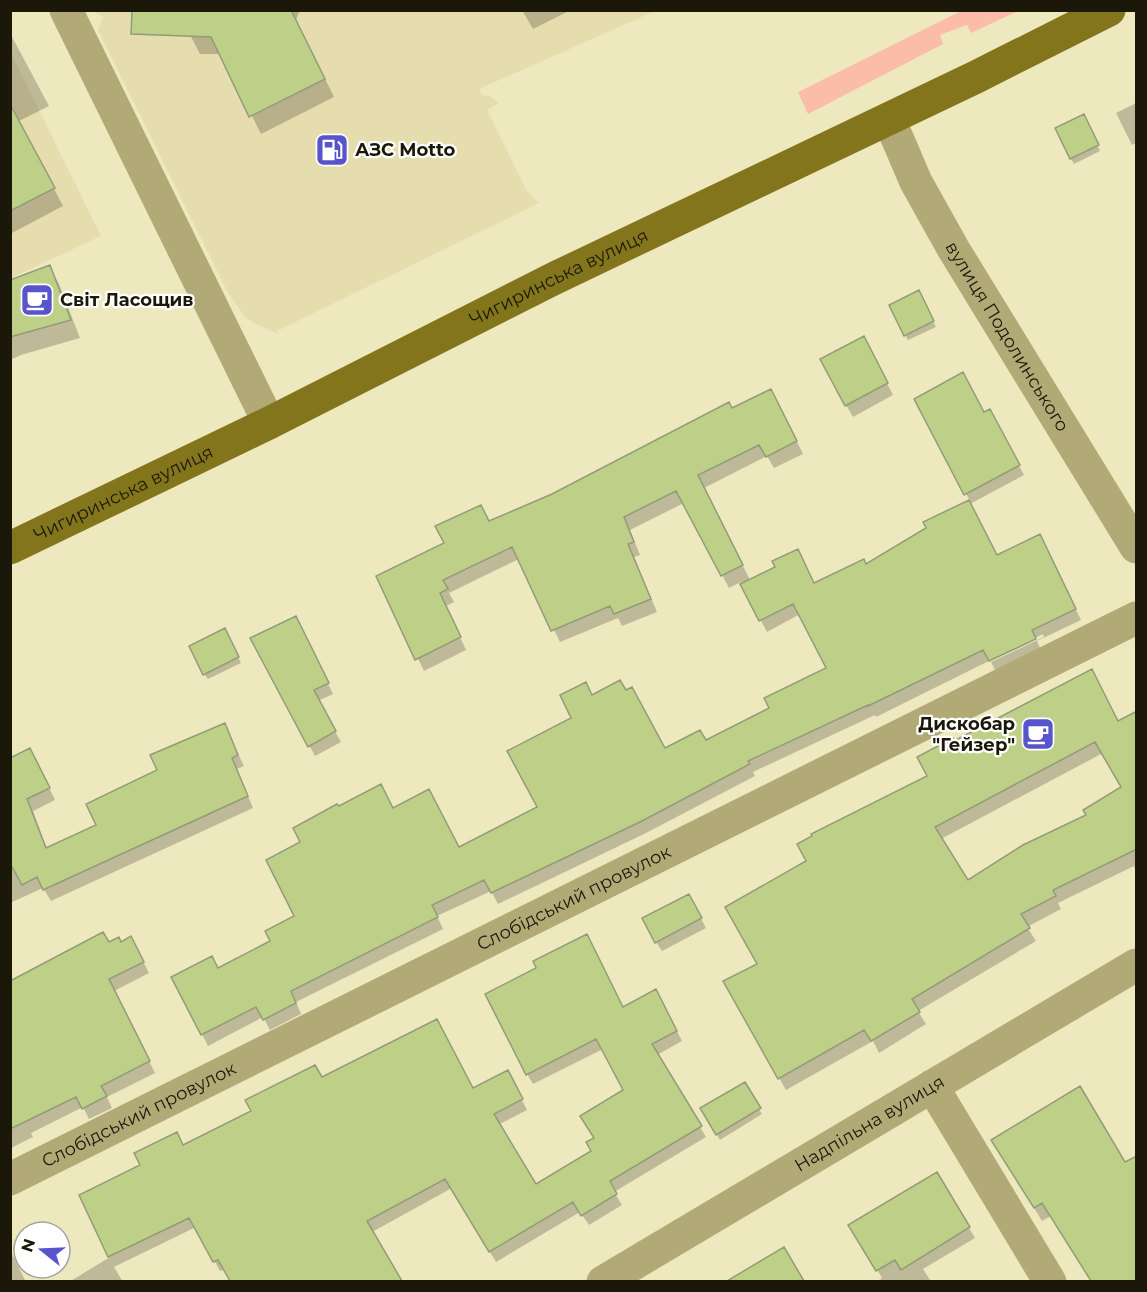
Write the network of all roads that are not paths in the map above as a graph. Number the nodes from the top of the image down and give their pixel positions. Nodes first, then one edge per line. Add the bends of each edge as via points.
1 (66, 10) edge
2 (1109, 10) edge
3 (889, 119) junction
4 (269, 423) junction
5 (10, 548) edge
6 (1137, 548) edge
7 (1137, 618) edge
8 (1137, 965) edge
9 (932, 1086) junction
10 (10, 1179) edge
11 (603, 1281) edge
12 (1050, 1281) edge

1 - 4 street
2 - 3 main road, Чигиринська вулиця
3 - 4 main road, Чигиринська вулиця via 555,278
3 - 6 street, вулиця Подолинського via 916,182 949,240
4 - 5 main road, Чигиринська вулиця
7 - 10 street, Слобідський провулок
8 - 9 street, Надпільна вулиця
9 - 11 street, Надпільна вулиця
9 - 12 street

